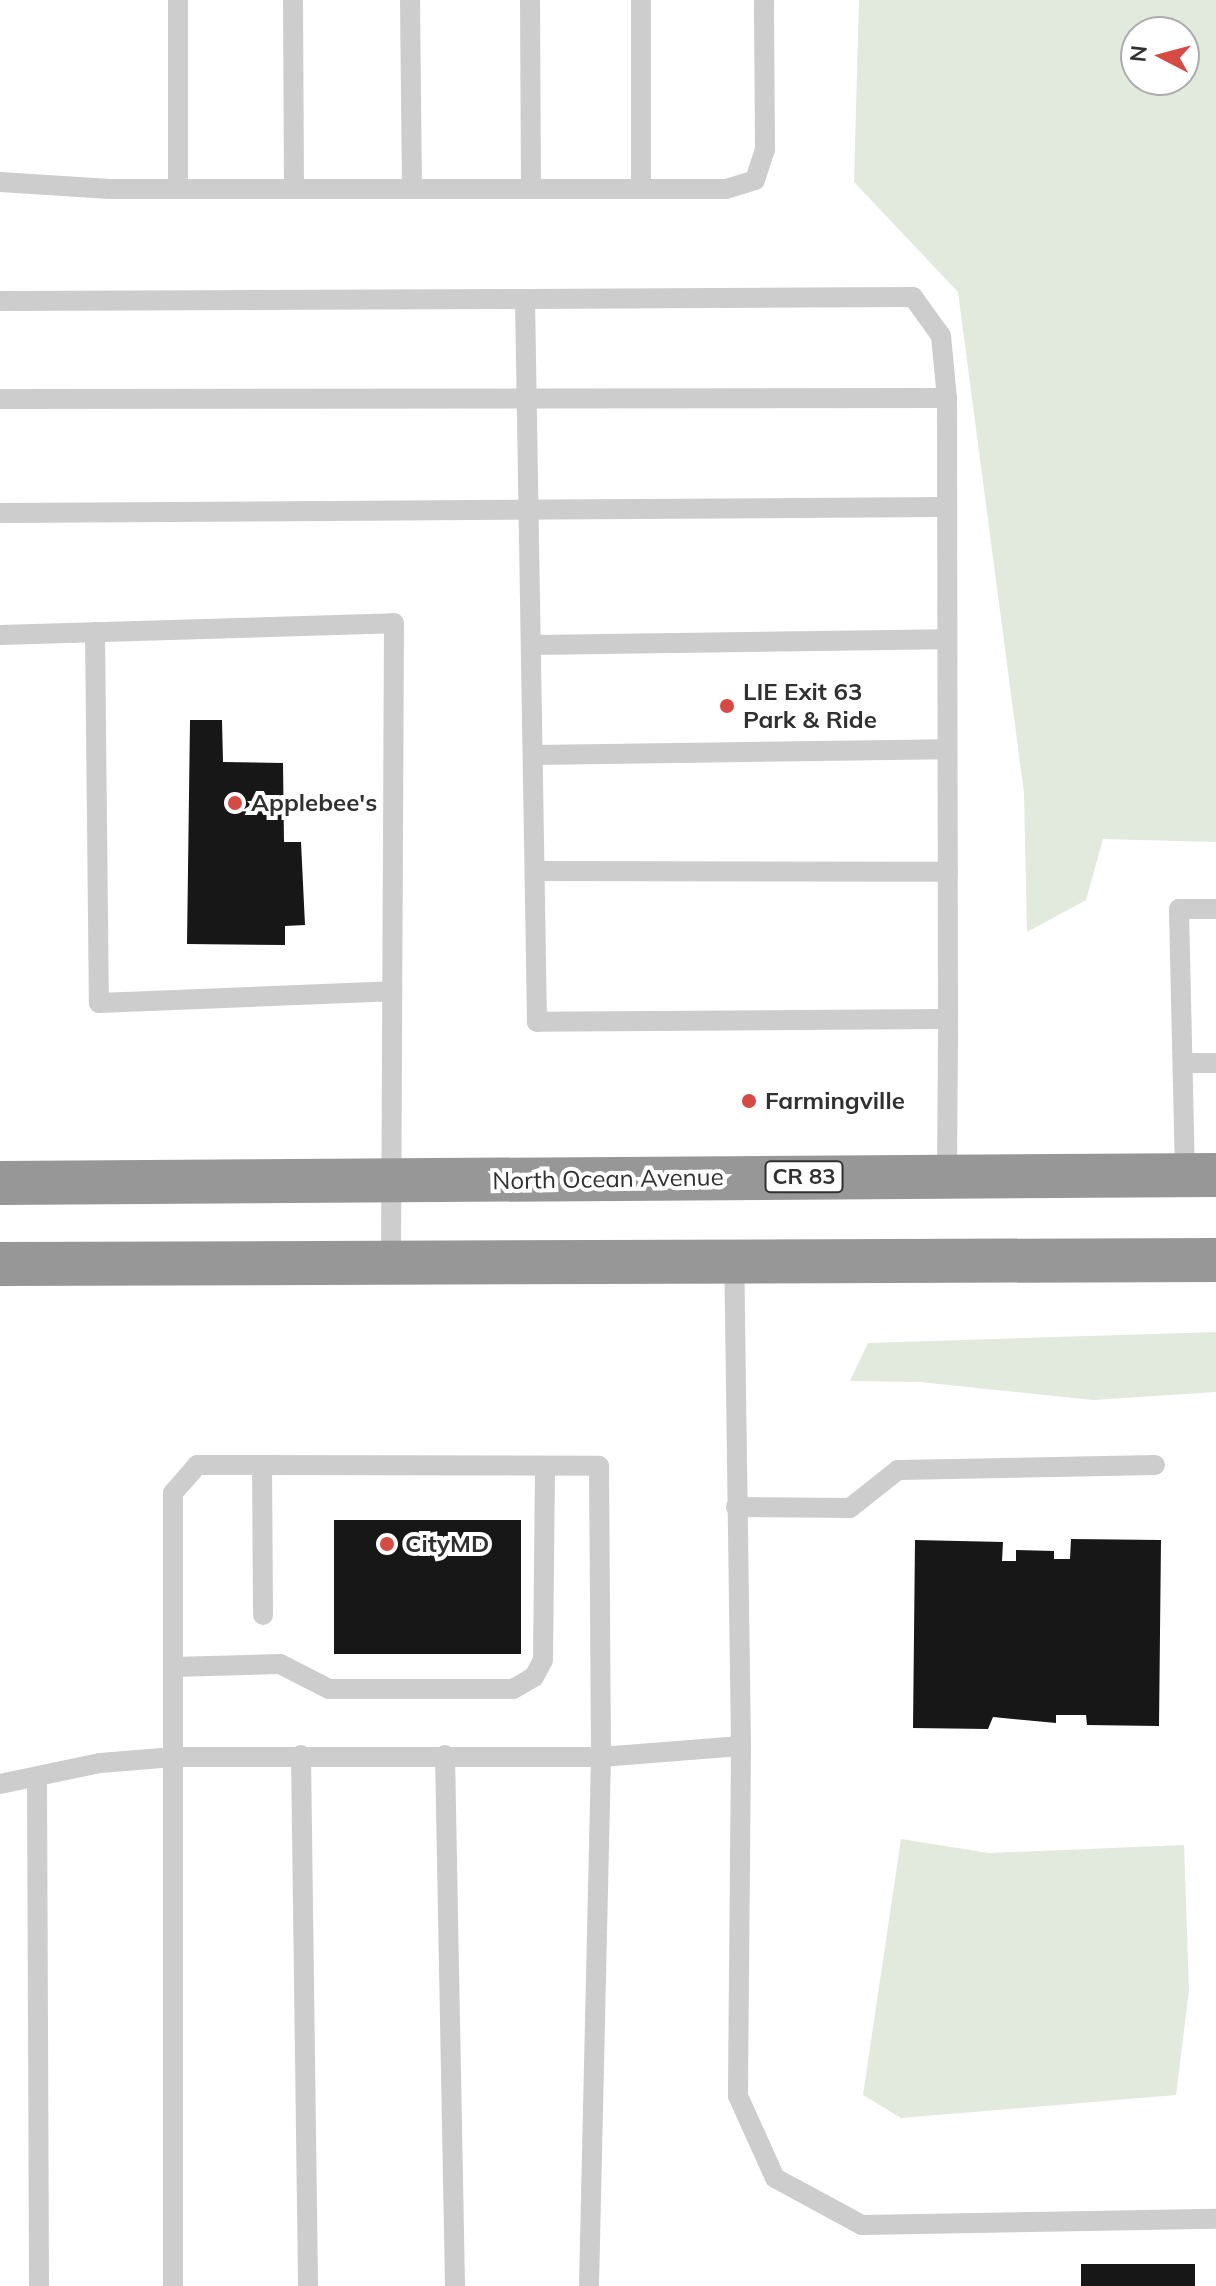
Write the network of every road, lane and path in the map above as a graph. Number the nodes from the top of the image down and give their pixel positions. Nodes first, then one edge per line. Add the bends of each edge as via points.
1 (178, 0) edge
2 (293, 0) edge
3 (410, 0) edge
4 (530, 0) edge
5 (641, 0) edge
6 (764, 0) edge
7 (0, 182) edge
8 (178, 189) junction
9 (294, 189) junction
10 (412, 189) junction
11 (531, 189) junction
12 (641, 189) junction
13 (525, 299) junction
14 (0, 301) edge
15 (528, 395) junction
16 (947, 398) junction
17 (0, 399) edge
18 (946, 507) junction
19 (532, 510) junction
20 (0, 513) edge
21 (95, 632) junction
22 (0, 635) edge
23 (944, 639) junction
24 (533, 645) junction
25 (946, 749) junction
26 (534, 755) junction
27 (535, 871) junction
28 (948, 872) junction
29 (1216, 909) edge
30 (392, 991) junction
31 (948, 1019) junction
32 (1183, 1063) junction
33 (1216, 1063) edge
34 (1201, 1175) edge
35 (947, 1176) junction
36 (392, 1181) junction
37 (0, 1183) edge
38 (391, 1260) junction
39 (734, 1260) junction
40 (1208, 1261) edge
41 (0, 1264) edge
42 (1155, 1465) dead end
43 (262, 1466) junction
44 (545, 1466) junction
45 (736, 1507) junction
46 (263, 1615) dead end
47 (173, 1667) junction
48 (741, 1746) junction
49 (301, 1755) junction
50 (445, 1755) junction
51 (174, 1757) junction
52 (601, 1757) junction
53 (37, 1779) junction
54 (0, 1784) edge
55 (1216, 2219) edge
56 (39, 2286) edge
57 (173, 2286) edge
58 (308, 2286) edge
59 (455, 2286) edge
60 (589, 2286) edge

1 - 8 lane
2 - 9 lane
3 - 10 lane
4 - 11 lane
5 - 12 lane
6 - 12 lane via 765,150 755,180 726,189
7 - 8 lane
8 - 9 lane
9 - 10 lane
10 - 11 lane
11 - 12 lane
13 - 14 lane
13 - 15 lane
13 - 16 lane via 913,297 941,336
15 - 16 lane
15 - 17 lane
15 - 19 lane
16 - 18 lane
18 - 19 lane
18 - 23 lane
19 - 20 lane
19 - 24 lane
21 - 22 lane
21 - 30 lane via 99,1003
21 - 30 lane via 394,623
23 - 24 lane
23 - 25 lane
24 - 26 lane
25 - 26 lane
25 - 28 lane
26 - 27 lane
27 - 28 lane
27 - 31 lane via 537,1022
28 - 31 lane
29 - 32 lane via 1179,909
30 - 36 lane
31 - 35 lane
32 - 33 lane
32 - 34 lane
34 - 35 highway, North Ocean Avenue / CR 83
35 - 36 highway, North Ocean Avenue / CR 83
36 - 37 highway, North Ocean Avenue / CR 83
36 - 38 lane
38 - 39 highway
38 - 41 highway
39 - 40 highway
39 - 45 lane
42 - 45 lane via 898,1470 850,1508
43 - 44 lane
43 - 46 lane
43 - 47 lane via 197,1465 173,1493
44 - 47 lane via 543,1660 534,1677 513,1689 329,1689 280,1664
44 - 52 lane via 599,1466
45 - 48 lane
47 - 51 lane
48 - 52 lane
48 - 55 lane via 738,2096 775,2178 862,2225
49 - 50 lane
49 - 51 lane
49 - 58 lane
50 - 52 lane
50 - 59 lane
51 - 53 lane via 100,1763
51 - 57 lane
52 - 60 lane
53 - 54 lane
53 - 56 lane

